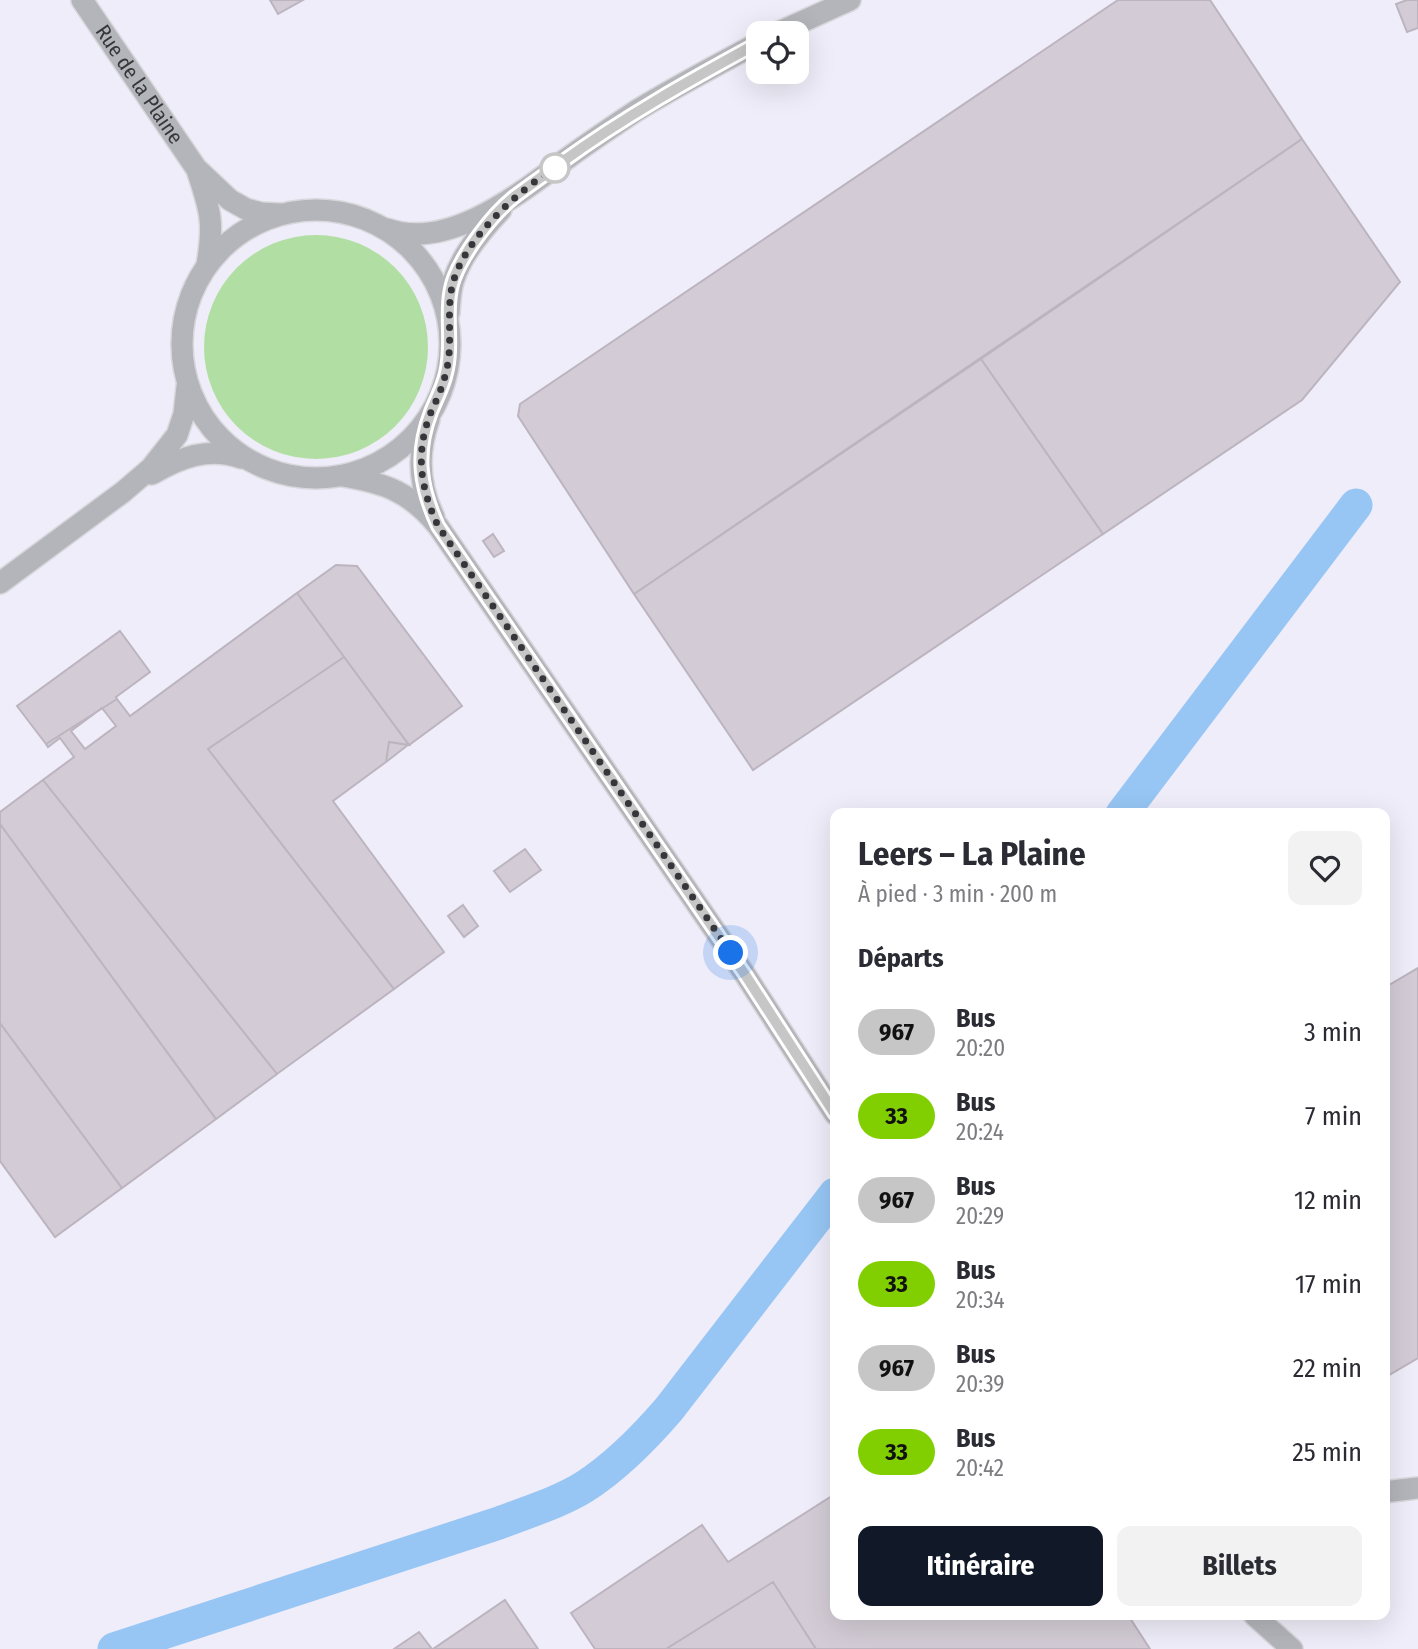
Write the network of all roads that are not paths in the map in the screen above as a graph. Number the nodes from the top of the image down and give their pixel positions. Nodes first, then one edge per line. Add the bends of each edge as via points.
1 (82, 0) edge
2 (850, 0) edge
3 (804, 21) edge
4 (746, 50) edge
5 (196, 168) junction
6 (513, 198) junction
7 (283, 215) junction
8 (382, 228) junction
9 (206, 267) junction
10 (448, 325) junction
11 (187, 383) junction
12 (431, 412) junction
13 (255, 463) junction
14 (341, 475) junction
15 (123, 492) junction
16 (438, 526) junction
17 (0, 583) edge
18 (830, 1106) edge
19 (1418, 1488) edge
20 (1390, 1491) edge
21 (1260, 1620) edge
22 (1292, 1649) edge

1 - 5 street, Rue de la Plaine
2 - 3 street
4 - 6 street via 637,111
5 - 7 street, Rue de la Plaine via 223,195 246,209
5 - 9 street, Rue de la Plaine via 212,219
6 - 8 street via 440,231 415,234
6 - 10 street via 461,262 451,291
7 - 8 street via 323,211
7 - 9 street via 232,240
8 - 10 street via 426,269 437,286
9 - 11 street via 183,323
10 - 12 street via 447,370
11 - 13 street via 220,438
11 - 15 street via 177,435 151,468
12 - 14 street via 402,447 383,460
12 - 16 street via 421,465 427,502
13 - 14 street via 297,477
13 - 15 street via 230,454 200,454 176,461
14 - 16 street via 407,496
15 - 17 street
16 - 18 street
19 - 20 street
21 - 22 street

